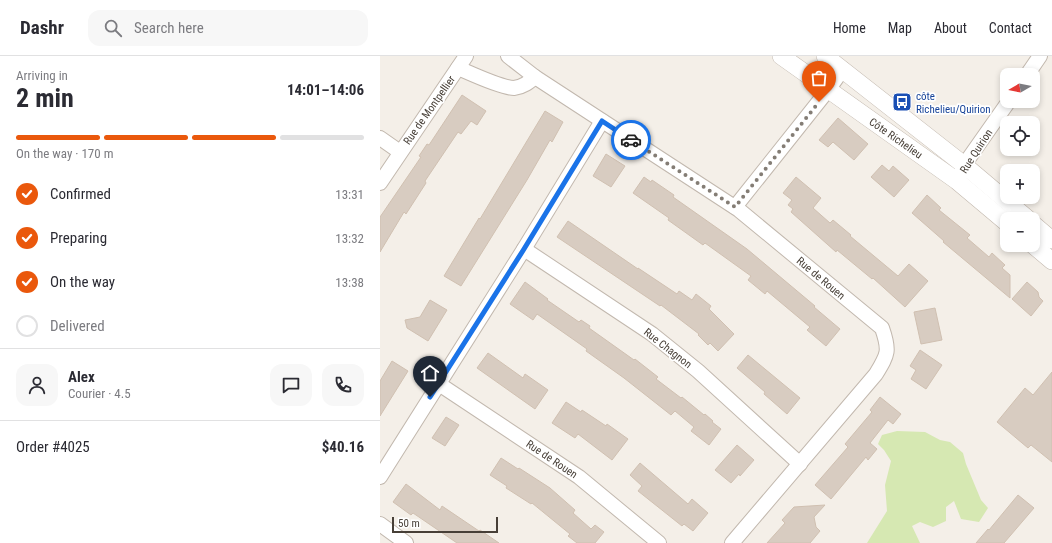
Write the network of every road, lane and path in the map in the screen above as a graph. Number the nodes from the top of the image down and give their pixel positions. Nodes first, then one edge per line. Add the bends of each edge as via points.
1 (466, 56) edge
2 (508, 56) edge
3 (781, 56) edge
4 (826, 56) edge
5 (1040, 56) edge
6 (458, 68) junction
7 (1032, 68) edge
8 (843, 69) junction
9 (535, 77) junction
10 (828, 90) junction
11 (1004, 108) edge
12 (602, 121) junction
13 (380, 138) edge
14 (400, 152) junction
15 (964, 165) junction
16 (957, 181) junction
17 (380, 182) edge
18 (735, 207) junction
19 (1020, 212) edge
20 (1000, 217) edge
21 (1040, 230) edge
22 (1052, 240) edge
23 (524, 249) junction
24 (1040, 251) edge
25 (1052, 261) edge
26 (439, 384) junction
27 (800, 464) junction
28 (380, 477) edge
29 (380, 524) edge
30 (406, 543) edge
31 (659, 543) edge
32 (732, 543) edge

1 - 6 street
2 - 9 street, Rue de Rouen
3 - 10 street, Côte Richelieu
4 - 8 street, Côte Richelieu
5 - 7 street
6 - 9 street via 513,88 525,85
6 - 14 street, Rue de Montpellier
8 - 10 street
8 - 15 street, Côte Richelieu
9 - 12 street, Rue de Rouen
10 - 16 street, Côte Richelieu
10 - 18 street
11 - 15 street, Rue Quirion
12 - 18 street, Rue de Rouen
12 - 23 street
13 - 14 street, Rue de Montpellier
14 - 17 street, Rue de Montpellier
15 - 16 street, Rue Quirion
15 - 19 street, Côte Richelieu
16 - 20 street, Côte Richelieu
18 - 27 street, Rue de Rouen via 882,328 887,342 886,356 876,374
21 - 22 street
23 - 26 street
23 - 27 street, Rue Chagnon via 652,334
24 - 25 street
26 - 28 street
26 - 31 street, Rue de Rouen via 579,476
27 - 32 street, Rue de Rouen
29 - 30 street

